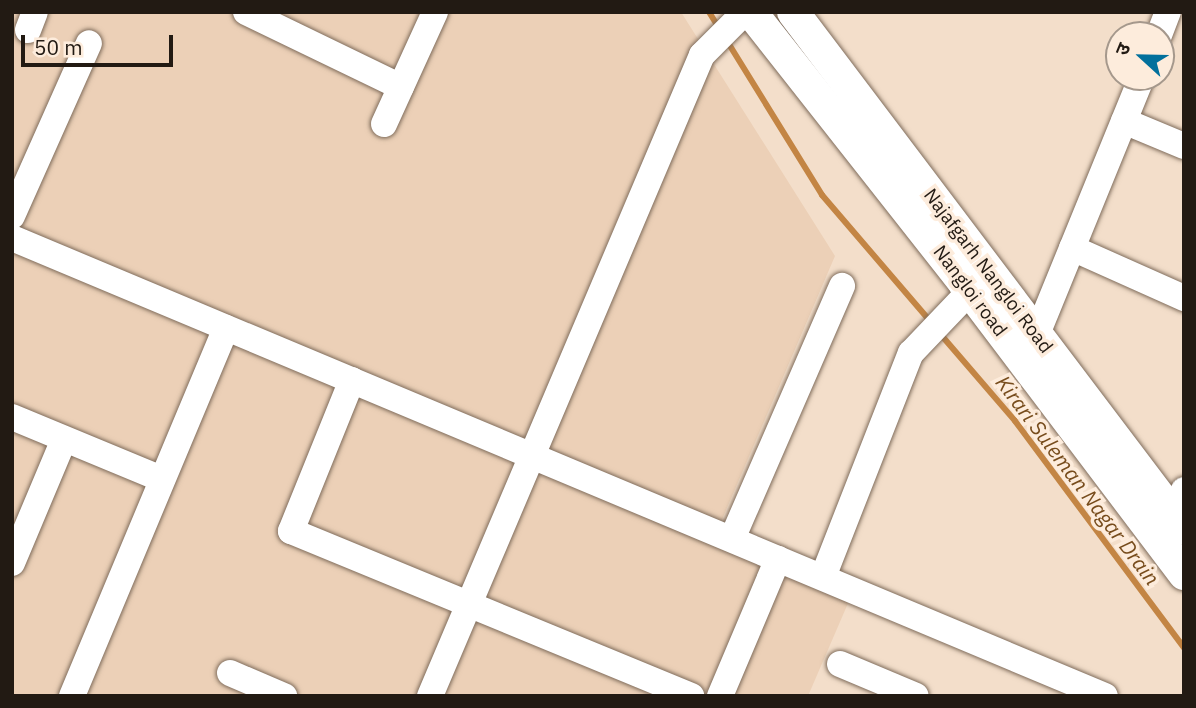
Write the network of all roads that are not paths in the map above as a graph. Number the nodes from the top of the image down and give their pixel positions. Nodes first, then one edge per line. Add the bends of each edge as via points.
1 (246, 12) edge
2 (435, 12) edge
3 (745, 12) edge
4 (751, 12) edge
5 (793, 12) edge
6 (89, 43) dead end
7 (401, 87) junction
8 (1136, 91) edge
9 (1124, 121) junction
10 (384, 124) dead end
11 (1184, 146) edge
12 (12, 216) edge
13 (12, 239) edge
14 (1072, 248) junction
15 (842, 286) dead end
16 (970, 291) junction
17 (1184, 298) edge
18 (226, 328) junction
19 (1037, 334) junction
20 (352, 380) junction
21 (12, 417) edge
22 (64, 439) junction
23 (531, 456) junction
24 (163, 480) junction
25 (1175, 519) edge
26 (732, 539) junction
27 (778, 559) junction
28 (12, 563) edge
29 (1184, 574) edge
30 (823, 578) junction
31 (469, 603) junction
32 (840, 664) dead end
33 (230, 673) dead end
34 (72, 696) edge
35 (284, 696) edge
36 (429, 696) edge
37 (691, 696) edge
38 (720, 696) edge
39 (916, 696) edge
40 (1105, 696) edge

1 - 7 street
2 - 7 street
3 - 23 street via 702,55
4 - 16 main road, Nangloi road
5 - 19 main road, Najafgarh Nangloi Road
6 - 12 street
7 - 10 street
8 - 9 street
9 - 11 street
9 - 14 street
13 - 18 street
14 - 17 street
14 - 19 street
15 - 26 street
16 - 25 main road, Nangloi road
16 - 30 street via 911,353
18 - 20 street
18 - 24 street
19 - 25 main road, Najafgarh Nangloi Road
20 - 23 street
20 - 31 street via 291,531
21 - 22 street
22 - 24 street
22 - 28 street
23 - 26 street
23 - 31 street
24 - 34 street
25 - 29 main road, Nangloi road
26 - 27 street
27 - 30 street
27 - 38 street
30 - 40 street
31 - 36 street
31 - 37 street
32 - 39 street
33 - 35 street

